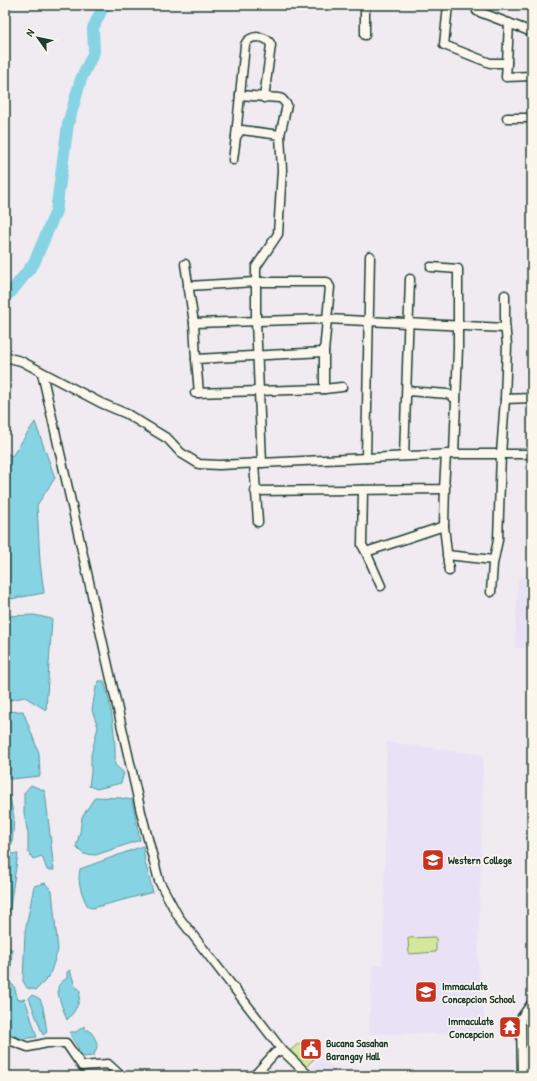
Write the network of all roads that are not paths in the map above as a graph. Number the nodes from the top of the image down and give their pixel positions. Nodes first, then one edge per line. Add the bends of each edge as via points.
1 (365, 5) edge
2 (448, 5) edge
3 (477, 5) edge
4 (509, 23) junction
5 (532, 32) edge
6 (365, 35) dead end
7 (507, 63) junction
8 (532, 76) edge
9 (240, 95) junction
10 (264, 98) junction
11 (507, 118) dead end
12 (532, 118) edge
13 (280, 135) junction
14 (236, 137) junction
15 (233, 160) dead end
16 (370, 256) dead end
17 (185, 264) dead end
18 (431, 267) dead end
19 (410, 278) dead end
20 (255, 282) junction
21 (188, 286) junction
22 (505, 295) dead end
23 (328, 318) junction
24 (256, 321) junction
25 (368, 321) junction
26 (194, 323) junction
27 (409, 323) junction
28 (457, 325) junction
29 (505, 328) junction
30 (324, 352) junction
31 (258, 356) junction
32 (5, 357) edge
33 (196, 359) junction
34 (42, 373) junction
35 (342, 387) dead end
36 (324, 389) junction
37 (259, 391) junction
38 (406, 391) junction
39 (532, 398) edge
40 (456, 399) junction
41 (505, 399) junction
42 (450, 454) junction
43 (501, 454) junction
44 (532, 454) edge
45 (404, 456) junction
46 (366, 458) junction
47 (258, 463) junction
48 (445, 486) junction
49 (363, 490) junction
50 (255, 491) junction
51 (258, 522) dead end
52 (444, 526) junction
53 (366, 552) junction
54 (447, 555) junction
55 (493, 560) junction
56 (449, 571) dead end
57 (381, 586) dead end
58 (491, 592) dead end
59 (532, 1003) edge
60 (5, 1042) edge
61 (282, 1050) junction
62 (121, 1076) edge
63 (254, 1076) edge
64 (309, 1076) edge
65 (522, 1076) edge

1 - 6 street
2 - 7 street via 444,45 490,62
3 - 4 street via 477,11
4 - 5 street
4 - 7 street
7 - 8 street via 506,77
9 - 10 street
9 - 10 street via 246,42 252,38 264,37 271,45
9 - 14 street
10 - 13 street via 282,99 287,105
11 - 12 street
13 - 14 street via 242,130
13 - 20 street via 282,170 278,234 256,268
14 - 15 street
16 - 25 street
17 - 21 street
18 - 28 street via 458,269
19 - 27 street
20 - 21 street
20 - 23 street via 327,282 330,287
20 - 24 street
21 - 26 street
22 - 29 street
23 - 24 street
23 - 25 street
23 - 30 street
24 - 26 street
24 - 31 street
25 - 27 street
25 - 46 street
26 - 33 street
27 - 28 street
27 - 38 street
28 - 29 street
28 - 40 street
29 - 41 street
30 - 31 street
30 - 36 street
31 - 33 street
31 - 37 street
32 - 34 street via 21,361
33 - 37 street via 197,393
34 - 47 street via 127,414 168,439 181,453 199,464
34 - 61 street via 140,812 159,881 178,916
35 - 36 street
36 - 37 street
37 - 47 street
38 - 40 street via 448,394
38 - 45 street
39 - 41 street
40 - 42 street
41 - 43 street
42 - 43 street
42 - 45 street
42 - 48 street
43 - 44 street
43 - 55 street via 498,540
45 - 46 street
46 - 47 street
47 - 50 street
48 - 49 street via 444,489
48 - 52 street
49 - 50 street
49 - 53 street via 362,545
50 - 51 street
52 - 53 street
52 - 54 street
53 - 57 street
54 - 55 street
54 - 56 street
55 - 58 street
59 - 65 street via 521,1018
60 - 62 street via 9,1040 28,1047 66,1043 82,1066 108,1064
61 - 63 street via 275,1053
61 - 64 street

